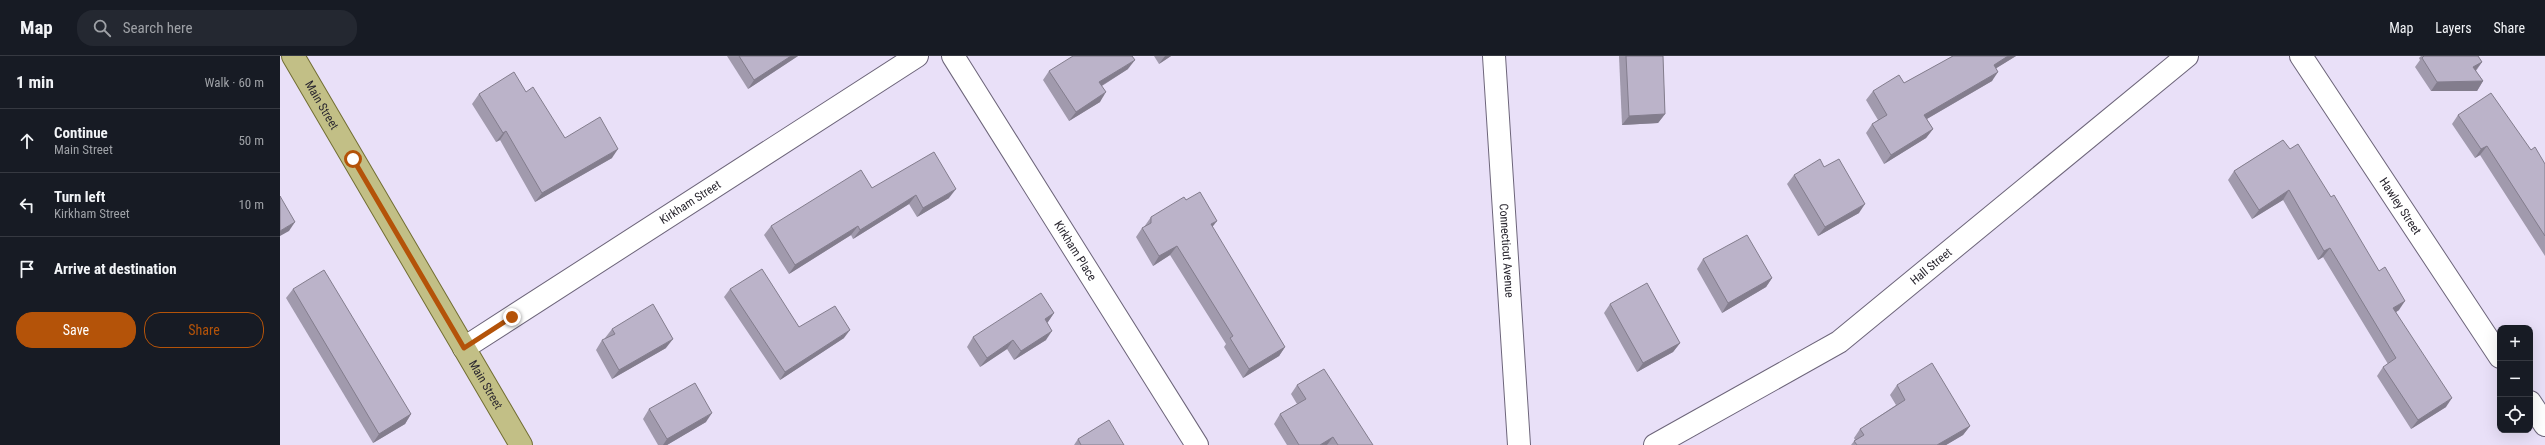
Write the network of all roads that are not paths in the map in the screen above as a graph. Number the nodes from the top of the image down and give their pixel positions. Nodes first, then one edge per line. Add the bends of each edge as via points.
1 (293, 56) edge
2 (917, 56) edge
3 (953, 56) edge
4 (1494, 56) edge
5 (2187, 56) edge
6 (2301, 56) edge
7 (464, 348) junction
8 (2497, 352) edge
9 (2533, 407) edge
10 (2545, 425) edge
11 (521, 445) edge
12 (1197, 445) edge
13 (1519, 445) edge
14 (1655, 445) edge

1 - 7 main road, Main Street
2 - 7 street, Kirkham Street
3 - 12 street, Kirkham Place
4 - 13 street, Connecticut Avenue
5 - 14 street, Hall Street via 1839,342
6 - 8 street, Hawley Street
7 - 11 main road, Main Street
9 - 10 street

